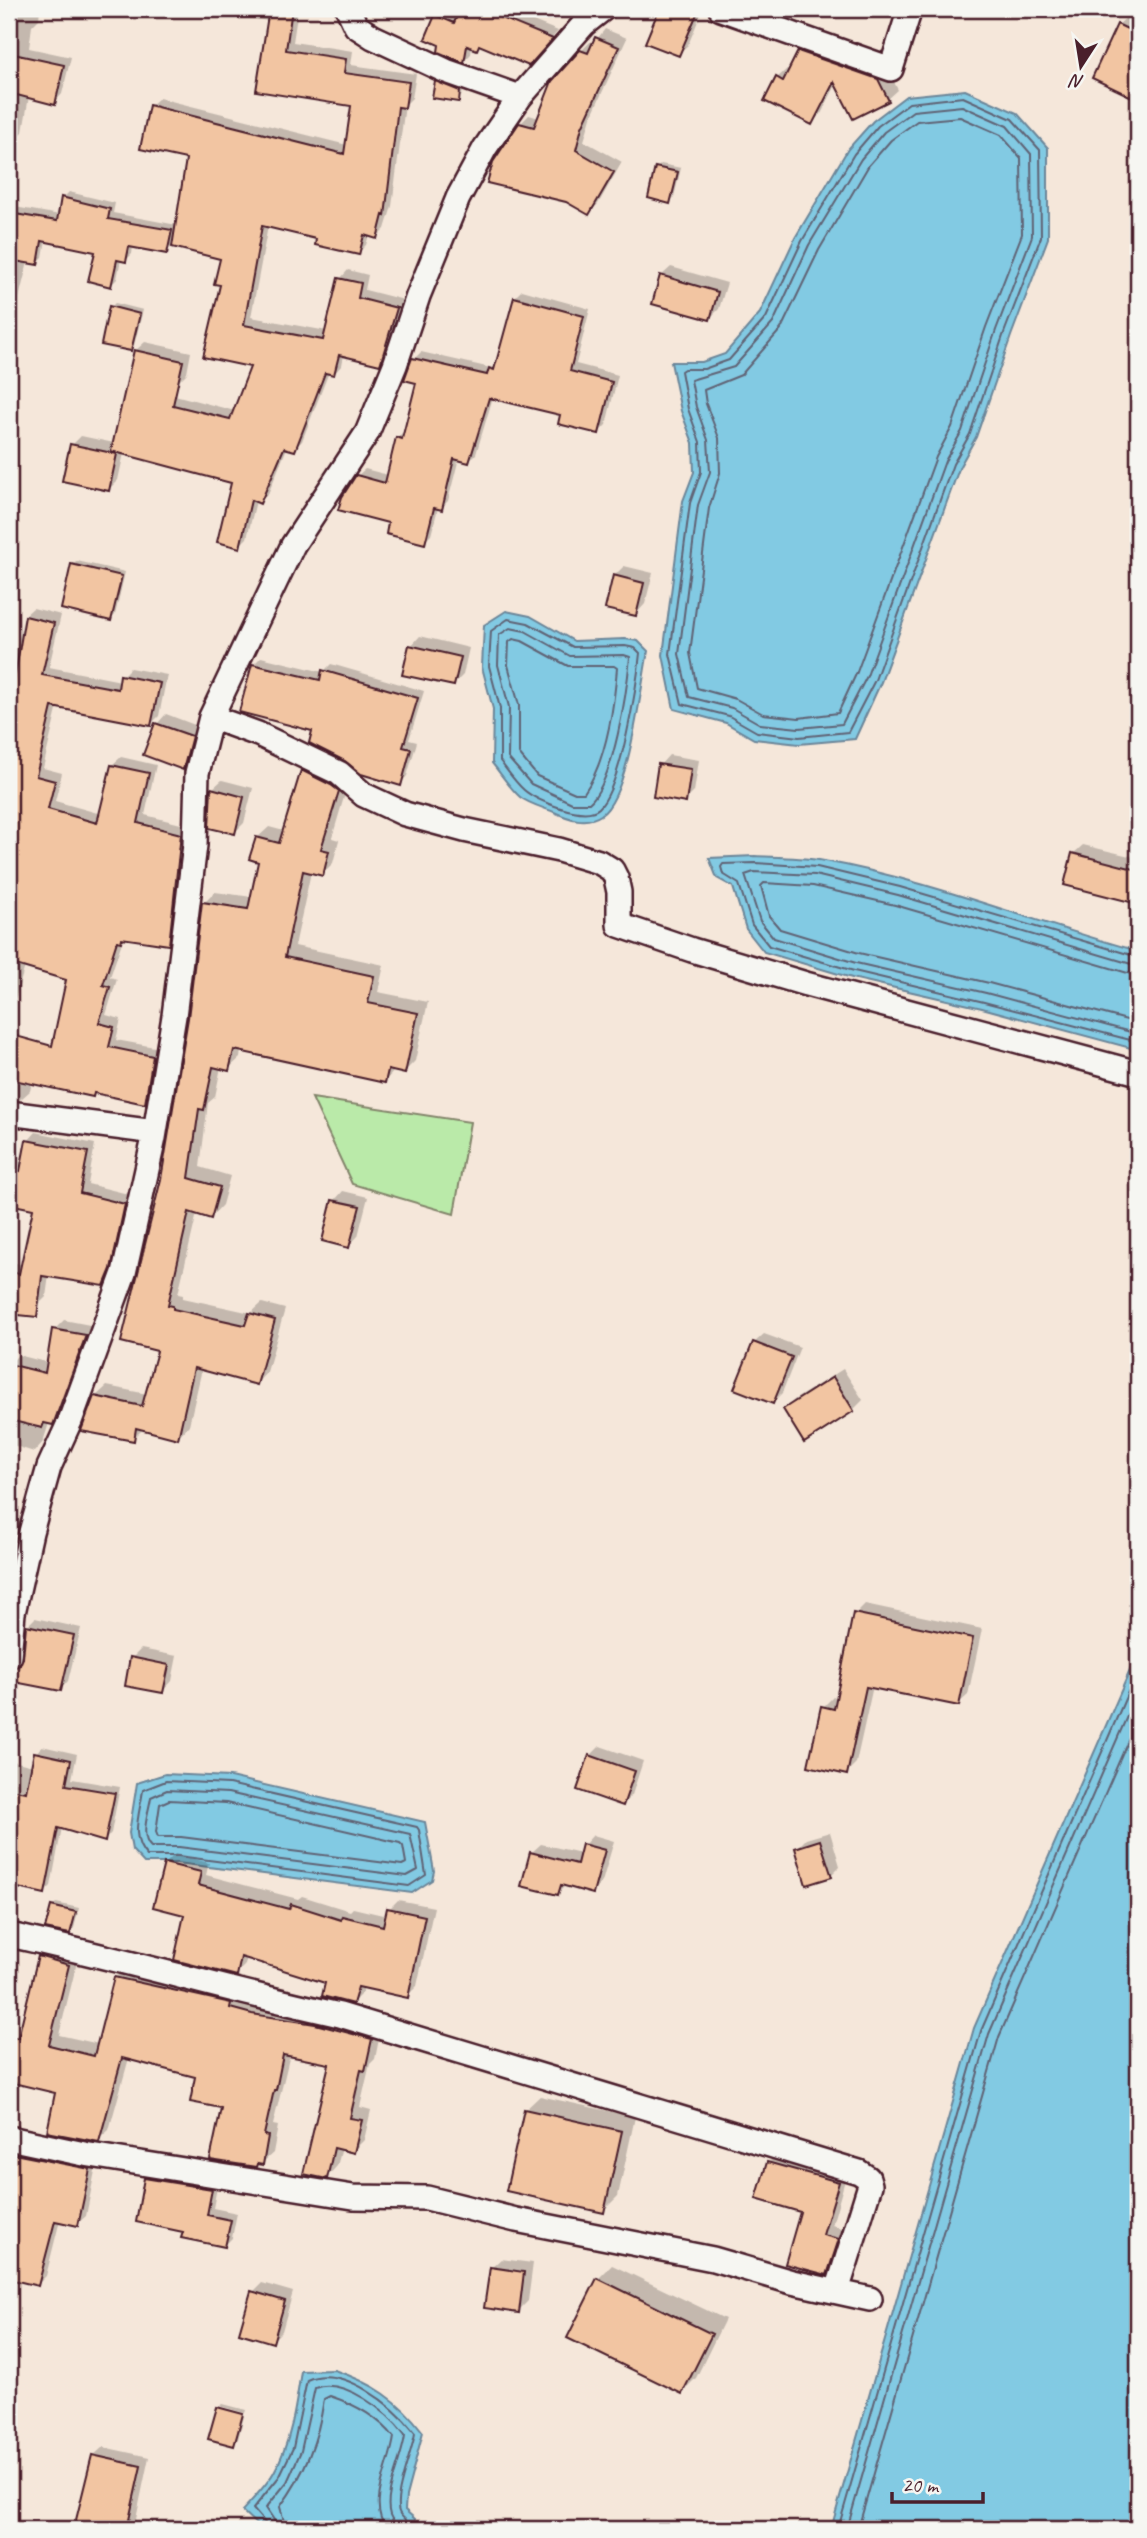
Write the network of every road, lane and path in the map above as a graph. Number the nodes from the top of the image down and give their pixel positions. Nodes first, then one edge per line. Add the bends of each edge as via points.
1 (348, 9) edge
2 (603, 9) edge
3 (721, 9) edge
4 (910, 9) edge
5 (520, 97) junction
6 (211, 718) junction
7 (1138, 1073) edge
8 (9, 1113) edge
9 (155, 1132) junction
10 (11, 1612) edge
11 (9, 1656) edge
12 (9, 1935) edge
13 (9, 2138) edge
14 (836, 2291) junction
15 (870, 2298) dead end

1 - 5 street via 356,26 373,37 446,71
2 - 5 street via 584,24
3 - 4 street via 891,69
5 - 6 street via 458,198 367,433 293,545
6 - 7 street via 258,734 339,774 364,795 404,814 599,862 616,878 619,925 806,984
6 - 9 street via 197,773 194,858
8 - 9 street
9 - 10 street via 124,1273 49,1467
10 - 11 street
12 - 14 street via 340,2015 859,2172 870,2185
13 - 14 street via 353,2197 427,2198 713,2259
14 - 15 street

